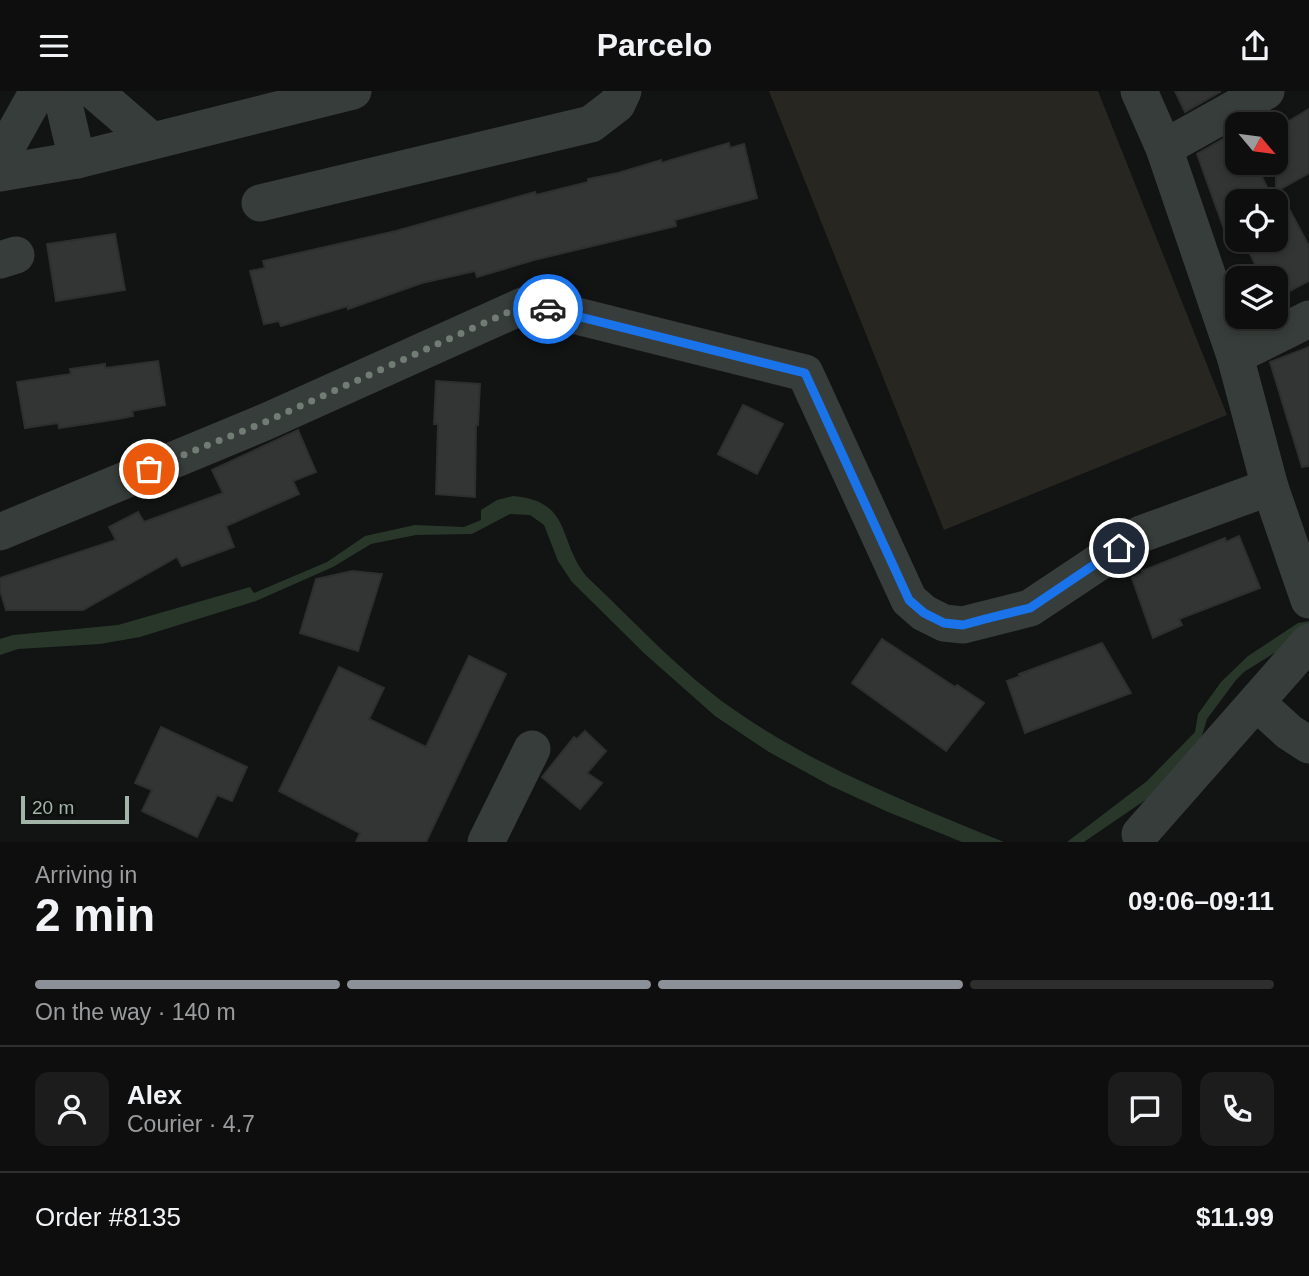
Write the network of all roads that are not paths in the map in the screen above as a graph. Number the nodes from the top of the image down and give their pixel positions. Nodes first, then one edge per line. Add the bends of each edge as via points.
1 (38, 91) edge
2 (63, 91) edge
3 (94, 91) edge
4 (353, 91) edge
5 (623, 91) edge
6 (1139, 91) edge
7 (1266, 91) edge
8 (152, 141) junction
9 (1164, 148) junction
10 (0, 159) edge
11 (77, 160) junction
12 (0, 173) edge
13 (260, 203) dead end
14 (1309, 319) edge
15 (1235, 356) junction
16 (1270, 487) junction
17 (0, 531) edge
18 (1309, 600) edge
19 (1309, 642) edge
20 (1257, 703) junction
21 (1309, 745) edge
22 (532, 748) dead end
23 (1139, 834) dead end
24 (486, 842) edge

1 - 10 street
2 - 11 street
3 - 8 street
4 - 8 street
5 - 13 street via 617,104 591,124
6 - 9 street
7 - 9 street
8 - 11 street
9 - 15 street
11 - 12 street
14 - 15 street
15 - 16 street
16 - 17 street via 1141,534 1030,608 963,625 944,623 909,600 805,373 524,305 265,422
16 - 18 street
19 - 20 street
20 - 21 street
20 - 23 street
22 - 24 street

